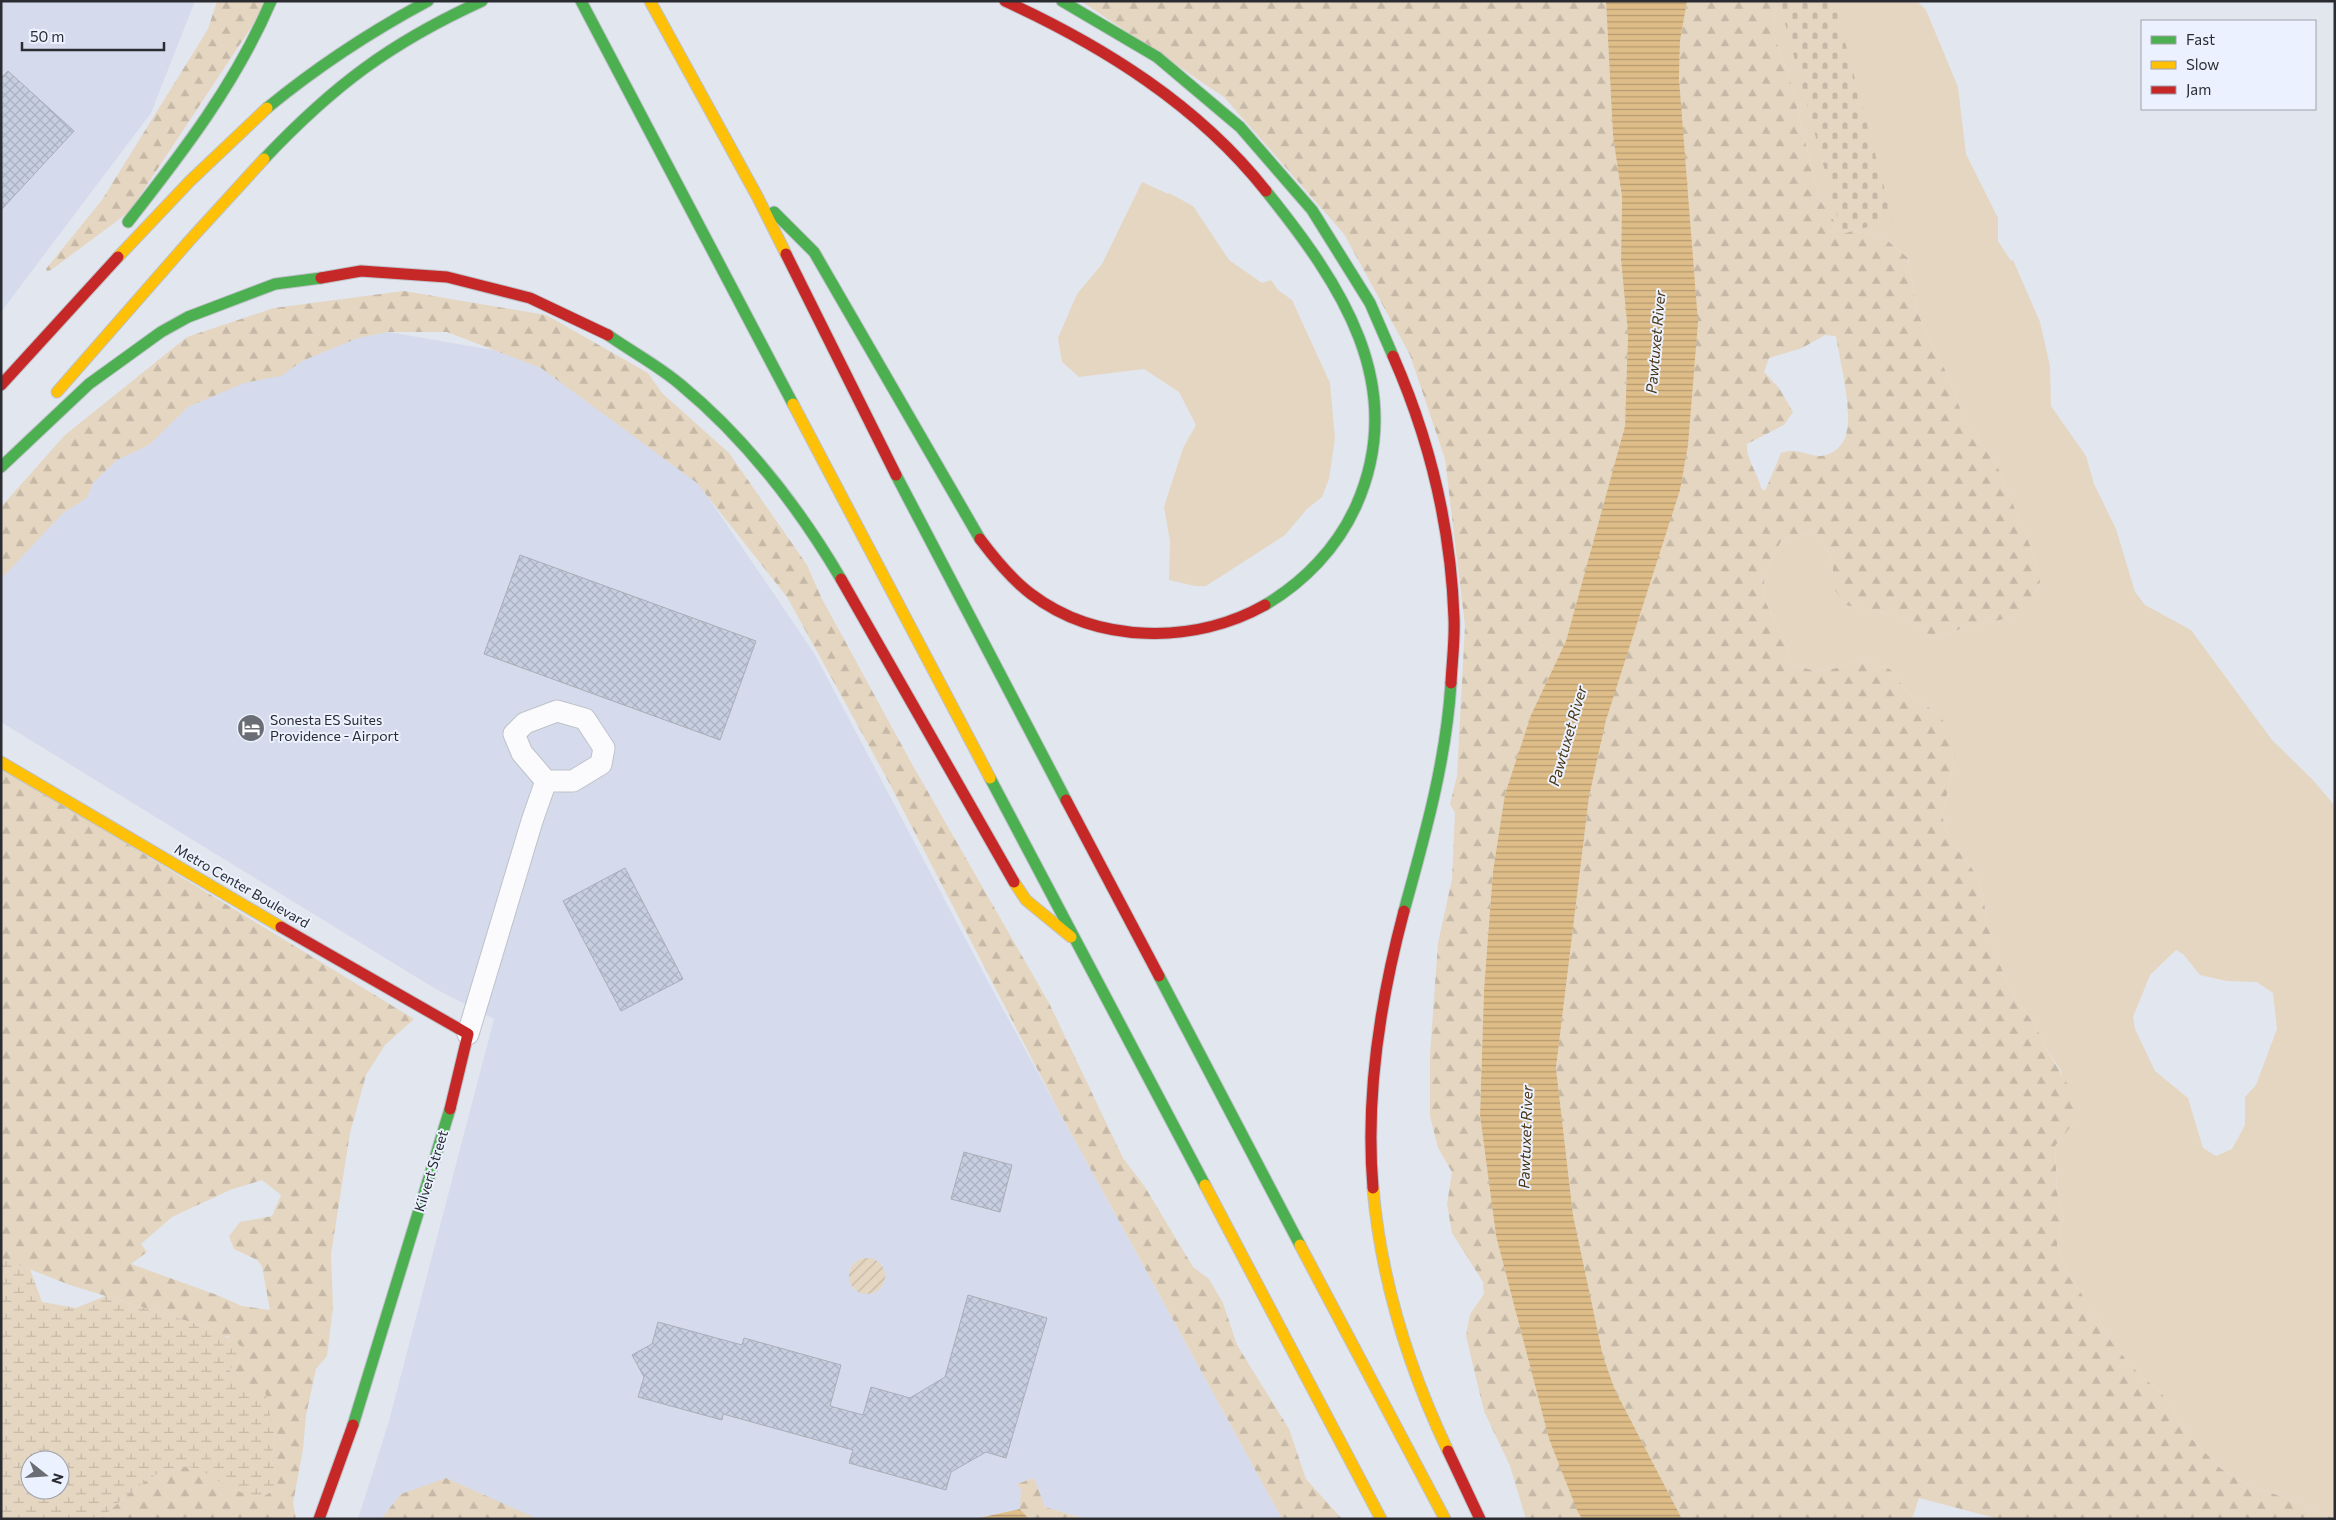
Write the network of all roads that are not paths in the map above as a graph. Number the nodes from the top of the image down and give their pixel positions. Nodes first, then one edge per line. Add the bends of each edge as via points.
1 (271, 1) edge
2 (428, 1) edge
3 (482, 1) edge
4 (581, 1) edge
5 (650, 1) edge
6 (1005, 1) edge
7 (1062, 1) edge
8 (757, 196) junction
9 (122, 230) dead end
10 (98, 261) dead end
11 (2, 384) edge
12 (50, 400) dead end
13 (32, 422) dead end
14 (1, 458) edge
15 (1, 467) edge
16 (1, 762) edge
17 (546, 781) dead end
18 (1080, 944) junction
19 (468, 1034) junction
20 (319, 1519) edge
21 (1381, 1519) edge
22 (1445, 1519) edge
23 (1480, 1519) edge

1 - 9 main road via 240,68 222,98
2 - 11 main road via 342,50 244,127 178,191
3 - 12 main road via 396,46 316,106 200,228
4 - 18 main road
5 - 8 main road
6 - 8 main road via 1063,28 1125,64 1183,108 1240,160 1294,225 1339,293 1360,335 1373,378 1375,403 1376,429 1367,478 1348,523 1335,543 1314,568 1284,594 1246,616 1222,625 1155,635 1131,634 1087,623 1052,608 1036,597 1004,570 979,538 814,252
7 - 23 main road via 1136,44 1197,88 1285,177 1334,243 1375,311 1398,360 1425,432 1444,510 1449,554 1453,680 1442,767 1380,1016 1371,1114 1373,1186 1388,1291 1410,1364
8 - 22 main road via 931,544
10 - 11 main road
13 - 14 main road
15 - 18 main road via 90,381 135,348 210,306 265,286 356,271 416,271 503,288 559,308 618,340 676,382 732,432 780,486 844,585 1024,898
16 - 19 main road, Metro Center Boulevard
17 - 19 street, Kilvert Street
18 - 21 main road
19 - 20 main road, Kilvert Street via 453,1098 371,1368

